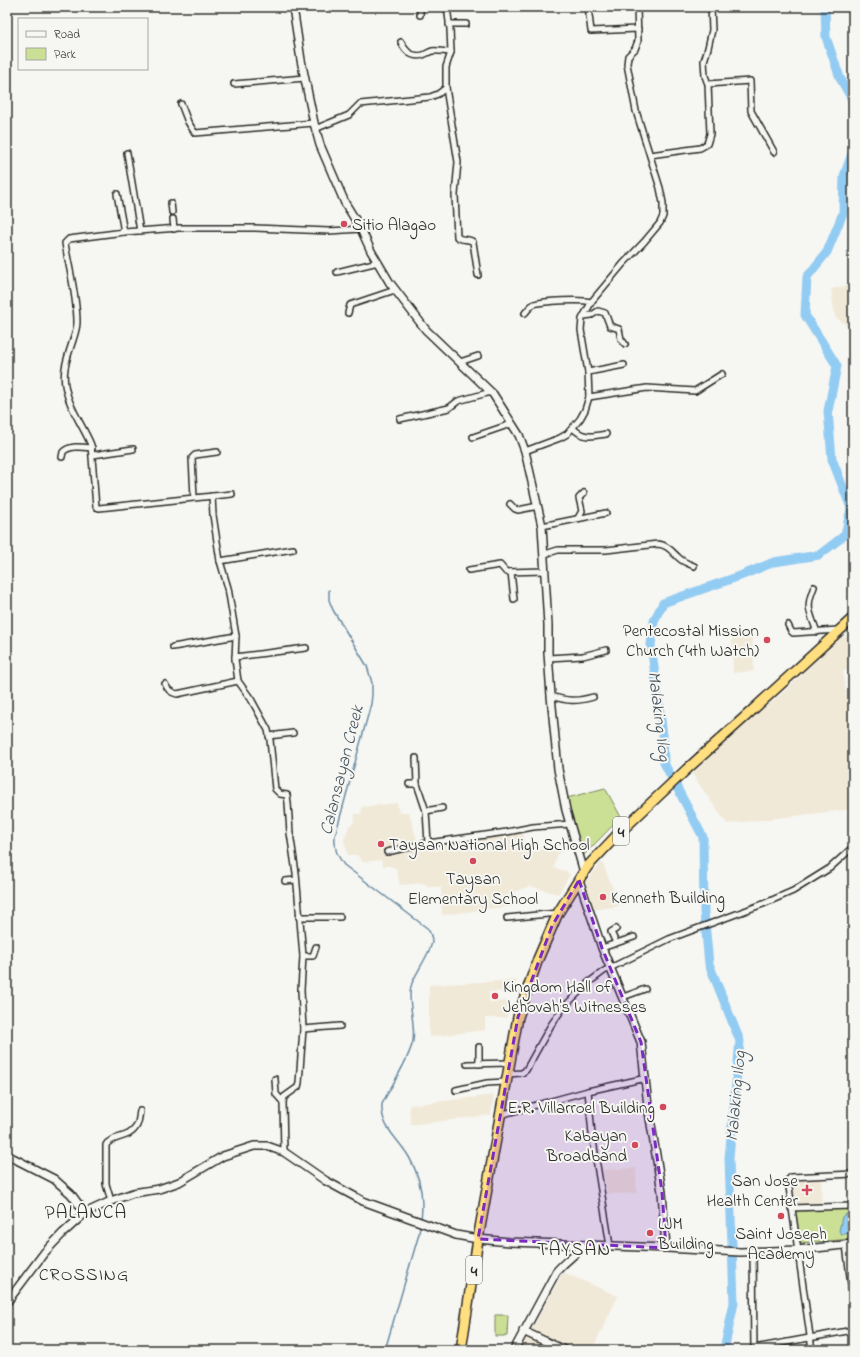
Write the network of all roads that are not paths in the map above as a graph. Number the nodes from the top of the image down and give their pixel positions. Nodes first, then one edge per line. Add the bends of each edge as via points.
1 (293, 7) edge
2 (420, 7) edge
3 (447, 7) edge
4 (588, 7) edge
5 (636, 7) edge
6 (711, 7) edge
7 (420, 15) dead end
8 (449, 24) junction
9 (466, 24) dead end
10 (638, 28) junction
11 (401, 42) dead end
12 (451, 52) junction
13 (305, 78) junction
14 (234, 84) dead end
15 (708, 84) junction
16 (446, 88) junction
17 (181, 104) dead end
18 (314, 126) junction
19 (774, 152) dead end
20 (127, 153) dead end
21 (650, 155) junction
22 (117, 194) dead end
23 (171, 203) dead end
24 (172, 212) dead end
25 (173, 219) dead end
26 (174, 229) junction
27 (361, 229) junction
28 (140, 231) junction
29 (124, 232) junction
30 (378, 262) junction
31 (337, 272) dead end
32 (478, 275) dead end
33 (395, 290) junction
34 (591, 302) junction
35 (348, 313) dead end
36 (525, 313) dead end
37 (584, 316) junction
38 (625, 344) dead end
39 (478, 356) dead end
40 (460, 362) junction
41 (624, 365) dead end
42 (588, 372) junction
43 (722, 374) dead end
44 (491, 392) junction
45 (589, 397) junction
46 (400, 419) dead end
47 (511, 424) junction
48 (573, 428) junction
49 (606, 434) dead end
50 (473, 437) dead end
51 (92, 448) junction
52 (133, 449) dead end
53 (526, 450) junction
54 (217, 452) dead end
55 (93, 455) junction
56 (62, 457) dead end
57 (584, 493) dead end
58 (232, 494) dead end
59 (212, 496) junction
60 (194, 497) junction
61 (510, 504) dead end
62 (538, 506) junction
63 (606, 513) dead end
64 (578, 518) junction
65 (542, 526) junction
66 (293, 549) dead end
67 (545, 554) junction
68 (220, 561) junction
69 (694, 566) dead end
70 (469, 570) dead end
71 (545, 571) junction
72 (511, 572) junction
73 (814, 587) dead end
74 (514, 599) dead end
75 (853, 618) edge
76 (788, 625) dead end
77 (839, 630) junction
78 (817, 632) junction
79 (236, 636) junction
80 (173, 646) dead end
81 (306, 648) dead end
82 (606, 650) dead end
83 (236, 657) junction
84 (548, 658) junction
85 (238, 681) junction
86 (165, 684) dead end
87 (551, 696) junction
88 (593, 697) dead end
89 (293, 733) dead end
90 (269, 736) junction
91 (416, 758) dead end
92 (410, 784) dead end
93 (417, 784) junction
94 (442, 808) dead end
95 (426, 811) junction
96 (570, 824) junction
97 (428, 843) junction
98 (853, 847) edge
99 (387, 852) dead end
100 (584, 872) junction
101 (296, 880) junction
102 (578, 880) junction
103 (284, 881) dead end
104 (558, 913) junction
105 (299, 917) junction
106 (340, 917) dead end
107 (507, 918) dead end
108 (616, 929) dead end
109 (634, 937) dead end
110 (616, 943) junction
111 (316, 947) dead end
112 (602, 948) junction
113 (303, 956) junction
114 (610, 968) junction
115 (645, 989) dead end
116 (623, 997) junction
117 (340, 1026) dead end
118 (303, 1029) junction
119 (479, 1047) dead end
120 (508, 1063) junction
121 (467, 1064) dead end
122 (479, 1064) junction
123 (506, 1078) junction
124 (646, 1078) junction
125 (275, 1079) dead end
126 (456, 1090) dead end
127 (588, 1091) junction
128 (283, 1102) junction
129 (140, 1111) dead end
130 (500, 1115) junction
131 (284, 1152) junction
132 (7, 1155) edge
133 (853, 1174) edge
134 (111, 1201) junction
135 (853, 1207) edge
136 (792, 1208) junction
137 (85, 1213) junction
138 (478, 1239) junction
139 (850, 1245) edge
140 (584, 1246) junction
141 (610, 1246) junction
142 (666, 1248) junction
143 (797, 1250) junction
144 (753, 1252) junction
145 (853, 1292) edge
146 (7, 1302) edge
147 (853, 1330) edge
148 (523, 1331) junction
149 (810, 1338) junction
150 (754, 1349) edge
151 (461, 1350) edge
152 (514, 1350) edge
153 (564, 1350) edge
154 (812, 1350) edge

1 - 13 street
2 - 7 street
3 - 8 street
4 - 10 street via 591,31
5 - 10 street
6 - 15 street via 712,30 704,61
8 - 9 street
8 - 12 street
10 - 21 street via 637,46 628,56 627,64 636,111
11 - 12 street via 406,51 414,55 424,55 433,51
12 - 16 street via 446,67
13 - 14 street
13 - 18 street
15 - 19 street via 750,81 751,111
15 - 21 street via 710,134 707,144 700,148
16 - 18 street via 426,98 360,104 349,115
16 - 32 street via 458,162 455,195 457,236 473,242
17 - 18 street via 195,133
18 - 27 street via 345,203
20 - 28 street
21 - 34 street via 663,203 663,216 660,223
22 - 29 street
23 - 24 street
25 - 26 street
26 - 27 street
26 - 28 street
27 - 30 street
28 - 29 street
29 - 51 street via 69,239 64,244 77,323 64,365 66,390
30 - 31 street
30 - 33 street
33 - 35 street via 350,305
33 - 40 street via 426,330
34 - 36 street via 581,300 541,303 532,306
34 - 37 street
37 - 38 street via 598,311 605,312 610,326 619,328
37 - 42 street via 581,330
39 - 40 street
40 - 44 street
41 - 42 street
42 - 45 street
43 - 45 street via 695,391 647,388
44 - 46 street via 458,401 449,408
44 - 47 street
45 - 48 street via 585,410
47 - 50 street
47 - 53 street
48 - 49 street via 585,436
48 - 53 street via 560,438
51 - 55 street
51 - 56 street via 67,448
52 - 55 street
53 - 62 street
54 - 60 street via 195,455 192,458
55 - 60 street via 97,508
57 - 64 street via 579,498 582,512
58 - 59 street
59 - 60 street
59 - 68 street
61 - 62 street via 518,510
62 - 65 street
63 - 64 street
64 - 65 street
65 - 67 street
66 - 68 street
67 - 69 street via 563,550 606,550 664,544 680,559
67 - 71 street
68 - 79 street via 228,588
70 - 72 street via 500,565 505,571
71 - 72 street
71 - 84 street
72 - 74 street
73 - 78 street via 808,606
75 - 77 highway, 4
76 - 78 street via 792,632
77 - 78 street
77 - 100 highway, 4 via 686,769 618,834
79 - 80 street
79 - 83 street
81 - 83 street
82 - 84 street via 583,656
83 - 85 street
84 - 87 street
85 - 86 street via 177,694 171,692
85 - 90 street via 251,699
87 - 88 street via 572,701
87 - 96 street via 558,769
89 - 90 street
90 - 101 street via 275,789 287,796
91 - 93 street
92 - 93 street
93 - 95 street
94 - 95 street
95 - 97 street
96 - 97 street
96 - 100 street
97 - 99 street
98 - 114 street via 830,868 793,892 682,935
100 - 102 highway, 4
101 - 103 street
101 - 105 street
102 - 104 highway, 4
102 - 112 street
104 - 107 street
104 - 120 highway, 4 via 529,981
105 - 106 street
105 - 113 street
108 - 110 street via 612,931
109 - 110 street
110 - 112 street
111 - 113 street via 313,956
112 - 114 street
113 - 118 street
114 - 116 street
114 - 123 street via 588,983 563,1008 545,1034 526,1070
115 - 116 street
116 - 124 street via 641,1042
117 - 118 street
118 - 128 street via 298,1087 284,1097
119 - 122 street
120 - 122 street
120 - 123 highway, 4
121 - 122 street
123 - 126 street
123 - 130 highway, 4
124 - 127 street
124 - 142 street via 662,1192
125 - 128 street via 276,1094
127 - 130 street
127 - 141 street via 592,1134
128 - 131 street
129 - 134 street via 136,1128 129,1134 109,1141 106,1145 106,1184
130 - 138 highway, 4
131 - 134 street via 267,1146 254,1146 223,1156 179,1182
131 - 138 street via 363,1202 456,1235
132 - 137 street via 54,1179 71,1194
133 - 136 street via 789,1179
134 - 137 street
135 - 136 street
136 - 143 street
137 - 146 street via 44,1253
138 - 140 street
138 - 151 highway, 4
139 - 143 street
139 - 145 street
140 - 141 street
140 - 148 street via 556,1272
141 - 142 street
142 - 144 street
143 - 144 street
143 - 149 street
144 - 150 street
147 - 149 street
148 - 152 street
148 - 153 street
149 - 150 street
149 - 154 street

